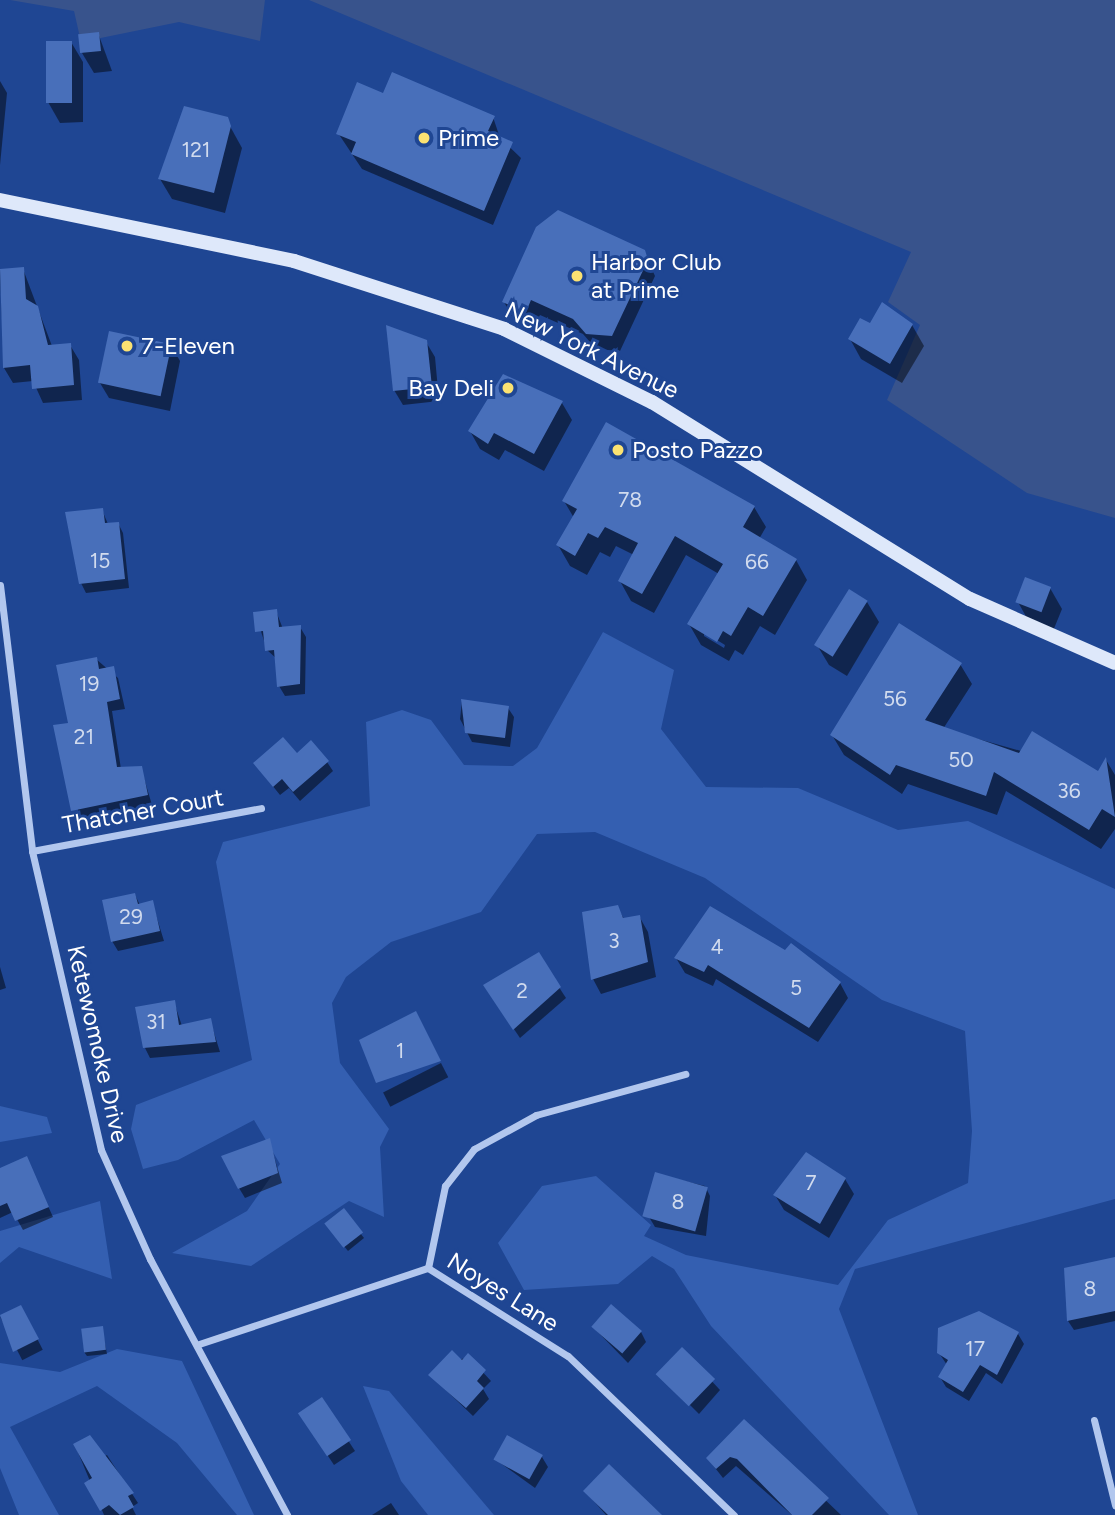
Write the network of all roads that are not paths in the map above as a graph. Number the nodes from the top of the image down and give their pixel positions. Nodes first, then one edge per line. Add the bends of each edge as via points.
1 (0, 200) edge
2 (0, 585) edge
3 (1115, 651) edge
4 (1099, 658) junction
5 (1115, 663) edge
6 (261, 808) dead end
7 (32, 850) junction
8 (685, 1074) dead end
9 (428, 1268) junction
10 (198, 1345) junction
11 (1094, 1420) dead end
12 (1115, 1505) edge
13 (287, 1515) edge
14 (734, 1515) edge

1 - 4 street, New York Avenue via 294,261 504,330 652,402 971,599
2 - 7 street, Ketewomoke Drive
3 - 4 street
4 - 5 street, New York Avenue
6 - 7 street, Thatcher Court
7 - 10 street, Ketewomoke Drive via 101,1150
8 - 9 street via 536,1115 474,1149 445,1186
9 - 10 street, Noyes Lane
9 - 14 street, Noyes Lane via 568,1356
10 - 13 street, Ketewomoke Drive
11 - 12 street

